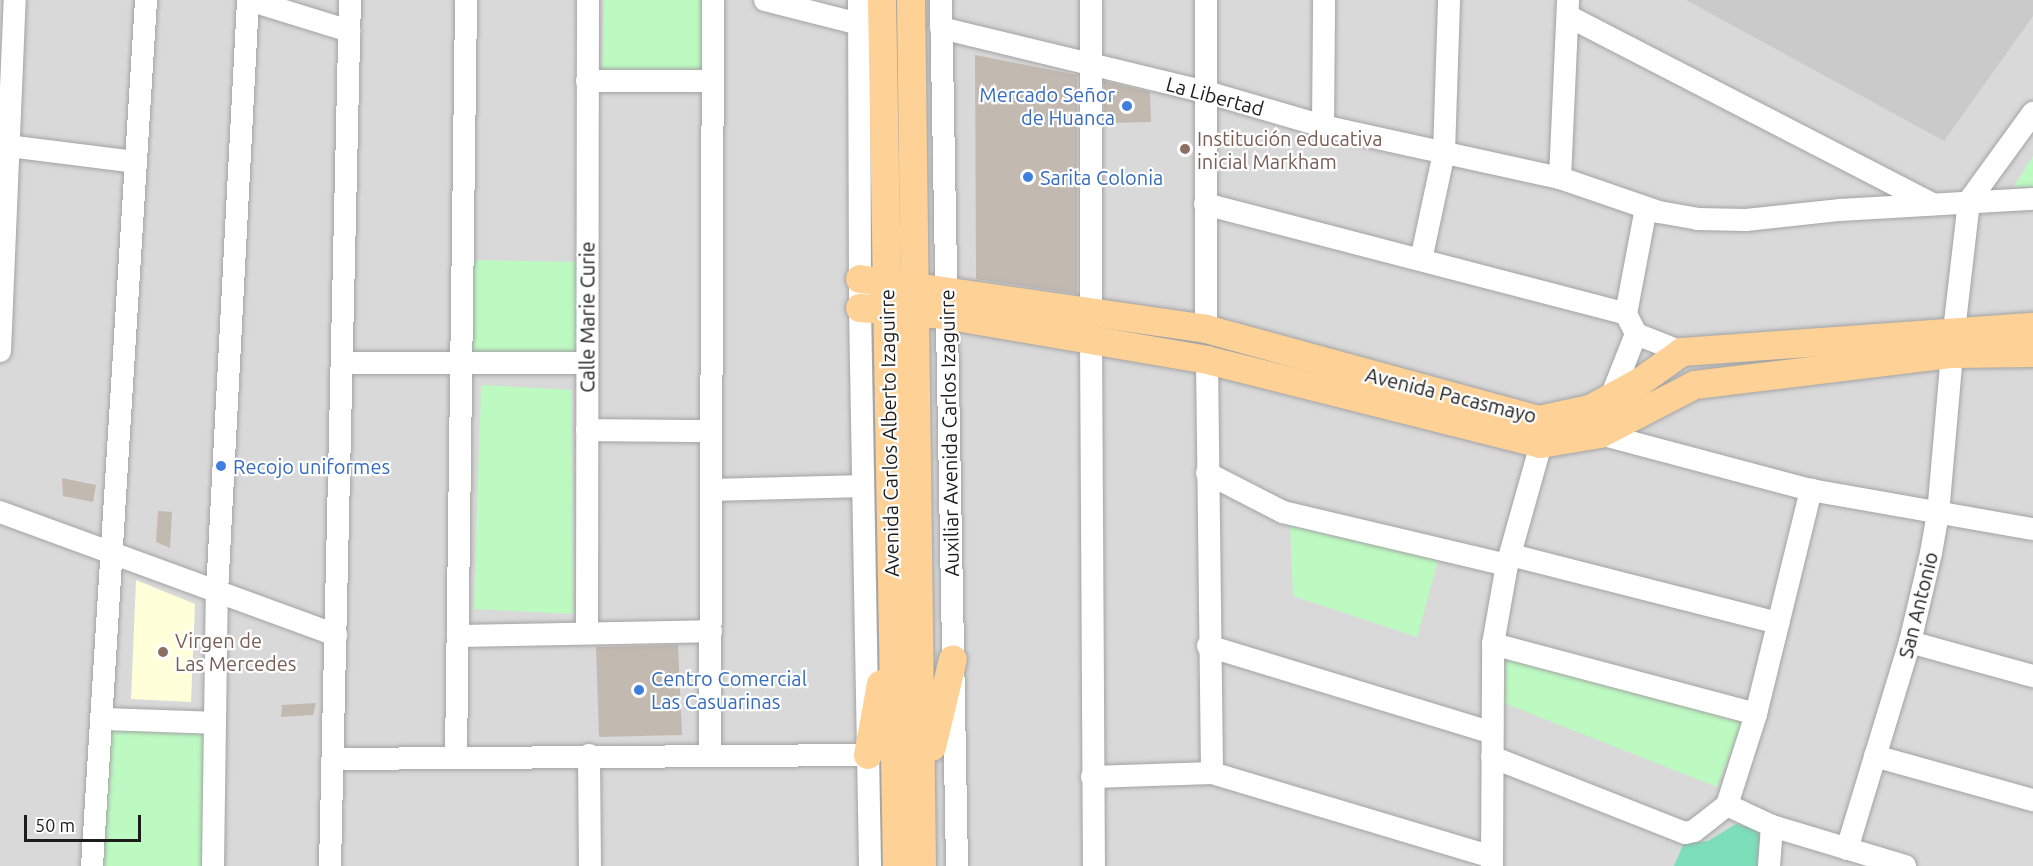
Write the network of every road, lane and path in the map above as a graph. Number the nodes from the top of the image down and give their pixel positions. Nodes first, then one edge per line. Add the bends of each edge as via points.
1 (15, 0) edge
2 (146, 0) edge
3 (248, 0) edge
4 (350, 0) edge
5 (465, 0) edge
6 (588, 0) edge
7 (713, 0) edge
8 (765, 0) edge
9 (859, 0) edge
10 (882, 0) edge
11 (911, 0) edge
12 (941, 0) edge
13 (1091, 0) edge
14 (1206, 0) edge
15 (1324, 0) edge
16 (1449, 0) edge
17 (1568, 8) edge
18 (859, 24) junction
19 (941, 28) junction
20 (349, 31) junction
21 (1092, 66) junction
22 (587, 81) junction
23 (712, 81) junction
24 (1206, 92) junction
25 (2033, 113) edge
26 (1323, 126) junction
27 (5, 146) edge
28 (1444, 153) junction
29 (136, 162) junction
30 (1560, 177) junction
31 (1882, 178) junction
32 (2033, 199) edge
33 (1969, 201) junction
34 (1205, 204) junction
35 (1933, 204) junction
36 (1646, 208) junction
37 (1866, 208) junction
38 (1421, 260) junction
39 (2, 275) edge
40 (873, 295) junction
41 (915, 298) junction
42 (945, 302) junction
43 (1091, 324) junction
44 (1631, 324) junction
45 (2033, 327) edge
46 (1206, 329) junction
47 (1835, 339) junction
48 (1953, 343) junction
49 (0, 351) edge
50 (1682, 352) junction
51 (2033, 353) edge
52 (1207, 360) junction
53 (342, 363) junction
54 (587, 363) junction
55 (461, 364) junction
56 (1837, 367) junction
57 (1611, 398) junction
58 (1457, 411) junction
59 (587, 430) junction
60 (711, 431) junction
61 (1600, 434) junction
62 (1540, 444) junction
63 (1207, 473) junction
64 (863, 486) junction
65 (711, 490) junction
66 (1811, 490) junction
67 (0, 512) edge
68 (1938, 514) junction
69 (2033, 530) edge
70 (109, 552) junction
71 (1509, 560) junction
72 (217, 592) junction
73 (1778, 623) junction
74 (892, 626) junction
75 (711, 631) junction
76 (587, 633) junction
77 (336, 635) junction
78 (458, 636) junction
79 (1910, 642) junction
80 (1493, 644) junction
81 (1209, 646) junction
82 (953, 659) junction
83 (2033, 676) edge
84 (1756, 714) junction
85 (101, 719) junction
86 (215, 723) junction
87 (1492, 734) junction
88 (710, 753) junction
89 (589, 755) junction
90 (868, 755) junction
91 (1875, 756) junction
92 (456, 757) junction
93 (1491, 757) junction
94 (333, 759) junction
95 (1212, 772) junction
96 (1092, 777) junction
97 (922, 787) junction
98 (2033, 801) edge
99 (1727, 806) junction
100 (1772, 826) junction
101 (1847, 849) junction
102 (1492, 862) edge
103 (1878, 862) edge
104 (92, 866) edge
105 (213, 866) edge
106 (330, 866) edge
107 (590, 866) edge
108 (870, 866) edge
109 (897, 866) edge
110 (922, 866) edge
111 (957, 866) edge
112 (1094, 866) edge
113 (1769, 866) edge
114 (1905, 866) edge

1 - 27 street
2 - 29 street
3 - 20 street
3 - 72 street
4 - 20 street
5 - 55 street
6 - 22 street, Calle Marie Curie
7 - 23 street
8 - 18 street
9 - 18 street
10 - 40 main road, Avenida Carlos Alberto Izaguirre
11 - 41 main road, Avenida Carlos Alberto Izaguirre
12 - 19 street, Auxiliar Avenida Carlos Izaguirre
13 - 21 street
14 - 24 street
15 - 26 street
16 - 28 street
17 - 30 street
17 - 31 street
18 - 40 street
19 - 21 street, La Libertad
19 - 42 street, Auxiliar Avenida Carlos Izaguirre
20 - 53 street
21 - 24 street, La Libertad
21 - 43 street
22 - 23 street
22 - 54 street, Calle Marie Curie
23 - 60 street
24 - 26 street, La Libertad
24 - 34 street
25 - 33 street, San Antonio
26 - 28 street, La Libertad
27 - 29 street
27 - 39 street
28 - 30 street, La Libertad
28 - 38 street
29 - 70 street
30 - 36 street, La Libertad
31 - 35 street
31 - 37 street
32 - 33 street, La Libertad
33 - 35 street, La Libertad
33 - 48 street, San Antonio
34 - 38 street
34 - 46 street
35 - 37 street, La Libertad
36 - 37 street, La Libertad via 1697,219 1746,220
36 - 44 street
38 - 44 street
39 - 49 street
40 - 41 main road, Avenida Pacasmayo
40 - 64 street
40 - 74 main road, Avenida Carlos Alberto Izaguirre
41 - 42 main road, Avenida Pacasmayo
41 - 97 main road, Avenida Carlos Alberto Izaguirre
42 - 43 main road, Avenida Pacasmayo
42 - 82 street, Auxiliar Avenida Carlos Izaguirre
43 - 46 main road, Avenida Pacasmayo
43 - 52 main road, Avenida Pacasmayo
43 - 96 street
44 - 50 street
44 - 57 street
45 - 48 main road, Avenida Pacasmayo
46 - 58 main road, Avenida Pacasmayo
47 - 48 main road, Avenida Pacasmayo
47 - 50 main road, Avenida Pacasmayo
47 - 56 main road
48 - 51 main road, Avenida Pacasmayo
48 - 56 main road, Avenida Pacasmayo
48 - 68 street, San Antonio
50 - 57 main road, Avenida Pacasmayo
52 - 58 main road, Avenida Pacasmayo
52 - 63 street
53 - 55 street
53 - 77 street
54 - 55 street
54 - 59 street, Calle Marie Curie
55 - 78 street
56 - 61 main road, Avenida Pacasmayo via 1695,385
57 - 58 main road, Avenida Pacasmayo via 1590,409 1539,420
58 - 62 main road, Avenida Pacasmayo
59 - 60 street
59 - 76 street, Calle Marie Curie
60 - 65 street
61 - 62 main road, Avenida Pacasmayo
61 - 66 street
62 - 71 street
63 - 71 street via 1283,512
63 - 81 street
64 - 65 street
64 - 90 street
65 - 75 street
66 - 68 street
66 - 73 street
67 - 70 street
68 - 69 street
68 - 79 street, San Antonio
70 - 72 street
70 - 85 street
71 - 73 street
71 - 80 street
72 - 77 street
72 - 86 street
73 - 84 street
74 - 90 main road
74 - 109 main road, Avenida Carlos Alberto Izaguirre
75 - 76 street
75 - 88 street
76 - 78 street
77 - 94 street
78 - 92 street
79 - 83 street
79 - 91 street, San Antonio
80 - 84 street
80 - 87 street
81 - 87 street
81 - 95 street
82 - 97 main road
82 - 111 street, Auxiliar Avenida Carlos Izaguirre
84 - 99 street
85 - 86 street
85 - 104 street
86 - 105 street
87 - 93 street
88 - 89 street
88 - 90 street
89 - 92 street
89 - 107 street
90 - 108 street
91 - 98 street
91 - 101 street, San Antonio
92 - 94 street
93 - 99 street via 1684,833 1694,831
93 - 102 street
94 - 106 street
95 - 96 street
95 - 102 street
96 - 112 street
97 - 110 main road, Avenida Carlos Alberto Izaguirre
99 - 100 street
100 - 101 street
100 - 113 street
101 - 103 street
103 - 114 street

